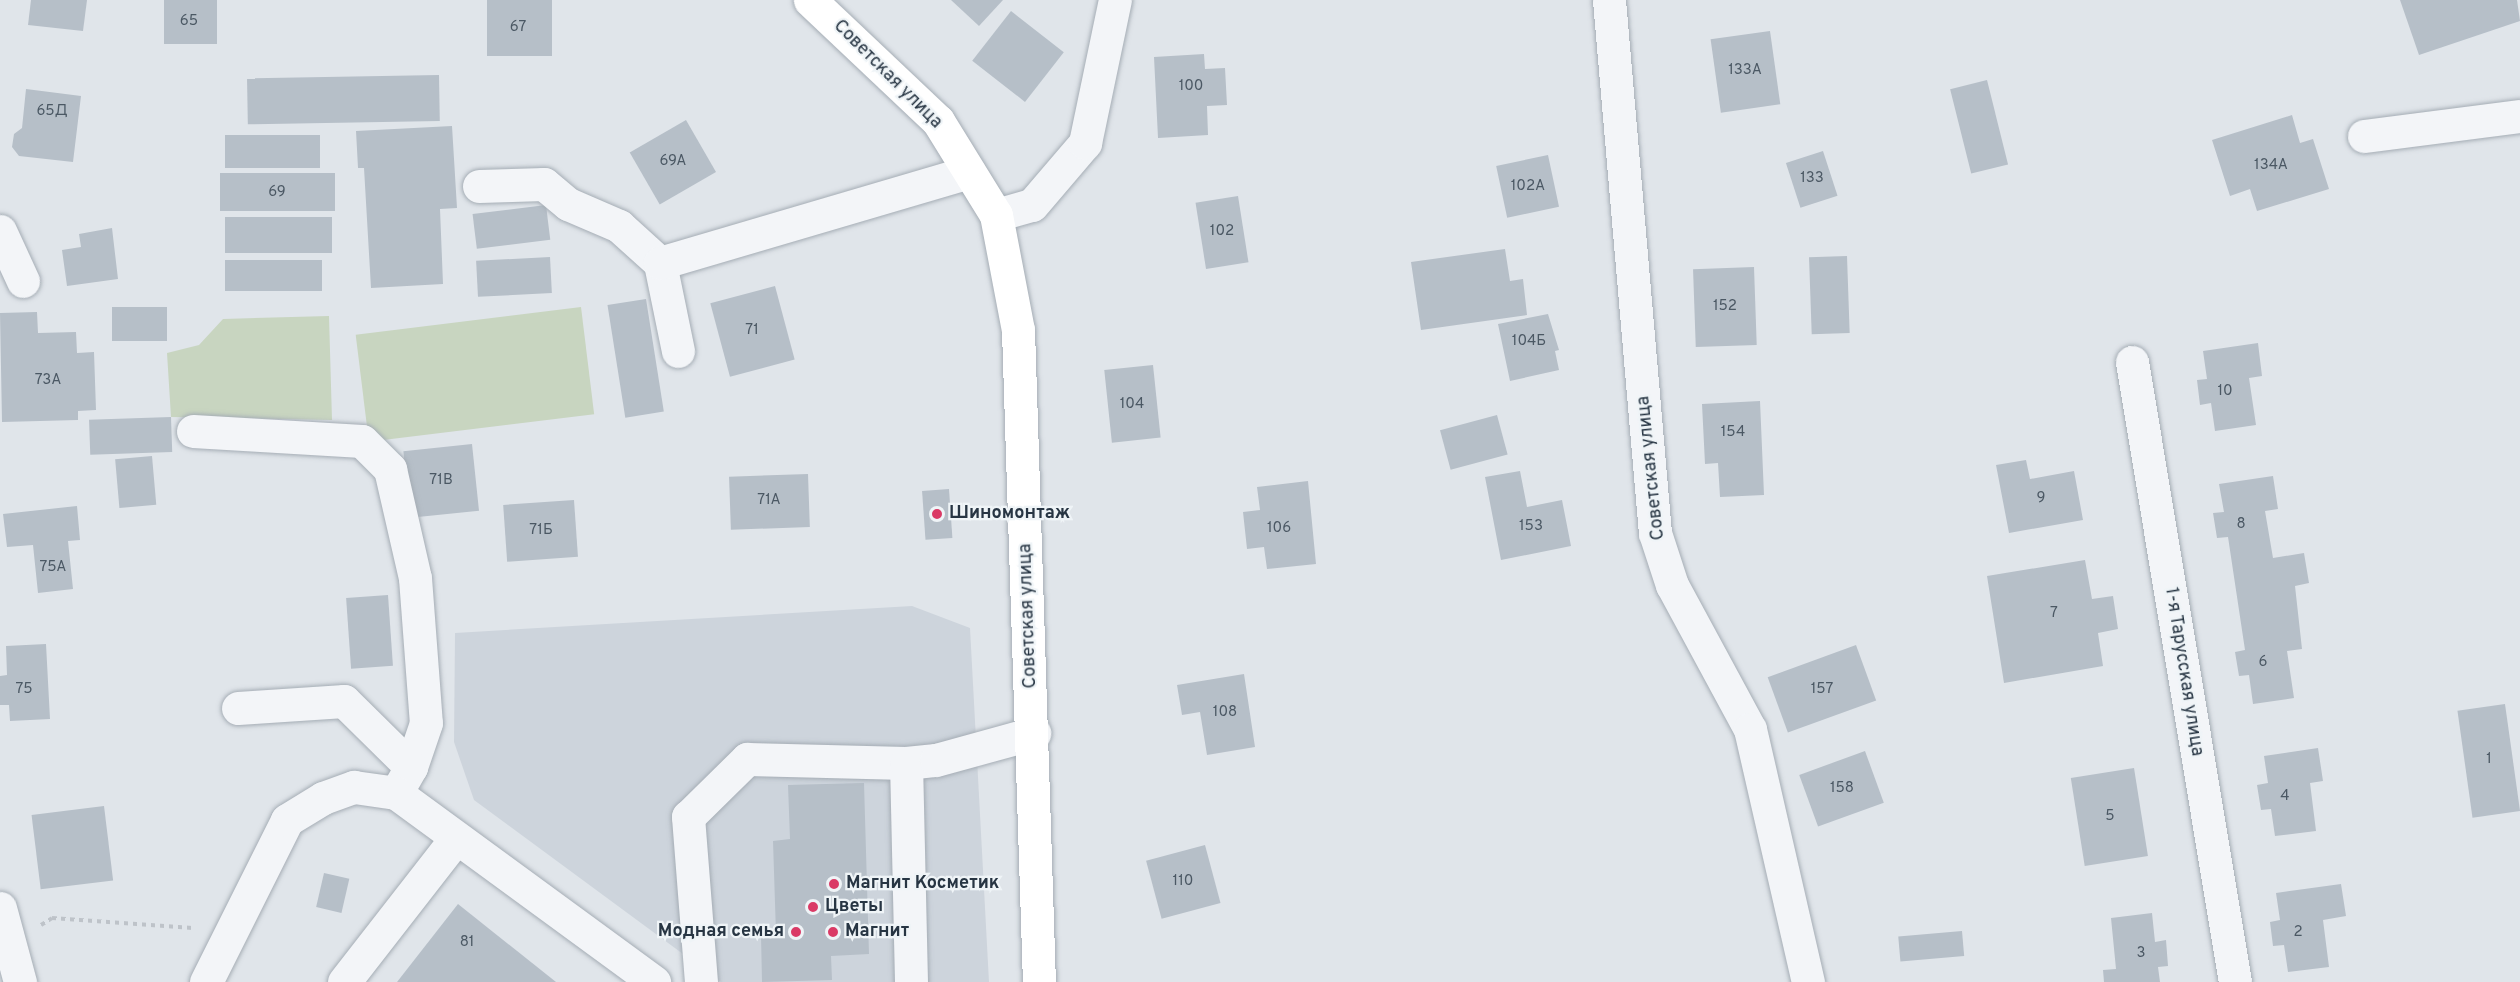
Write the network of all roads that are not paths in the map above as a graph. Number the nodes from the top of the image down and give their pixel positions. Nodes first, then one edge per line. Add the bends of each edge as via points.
1 (810, 0) edge
2 (1115, 0) edge
3 (1609, 0) edge
4 (2520, 116) edge
5 (2364, 136) dead end
6 (969, 172) junction
7 (478, 186) dead end
8 (996, 215) junction
9 (0, 231) edge
10 (660, 263) junction
11 (23, 281) dead end
12 (678, 351) dead end
13 (2132, 362) dead end
14 (193, 431) dead end
15 (238, 708) dead end
16 (1034, 733) junction
17 (906, 764) junction
18 (404, 780) junction
19 (456, 838) junction
20 (0, 908) edge
21 (20, 982) edge
22 (206, 982) edge
23 (344, 982) edge
24 (654, 982) edge
25 (701, 982) edge
26 (911, 982) edge
27 (1039, 982) edge
28 (1809, 982) edge
29 (2235, 982) edge

1 - 6 main road, Советская улица via 938,122
2 - 8 street via 1085,143 1032,205
3 - 28 street, Советская улица via 1655,533 1672,585 1750,729
4 - 5 street
6 - 8 main road, Советская улица
6 - 10 street
7 - 10 street via 544,184 568,204 619,226
8 - 16 main road, Советская улица via 1018,330
9 - 11 street
10 - 12 street
13 - 29 street, 1-я Тарусская улица
14 - 18 street via 362,441 390,470 415,578 426,723
15 - 18 street via 344,701
16 - 17 street via 936,760
16 - 27 main road, Советская улица
17 - 25 street via 747,759 688,817
17 - 26 street
18 - 19 street
18 - 22 street via 354,787 323,798 287,820
19 - 23 street
19 - 24 street
20 - 21 street

